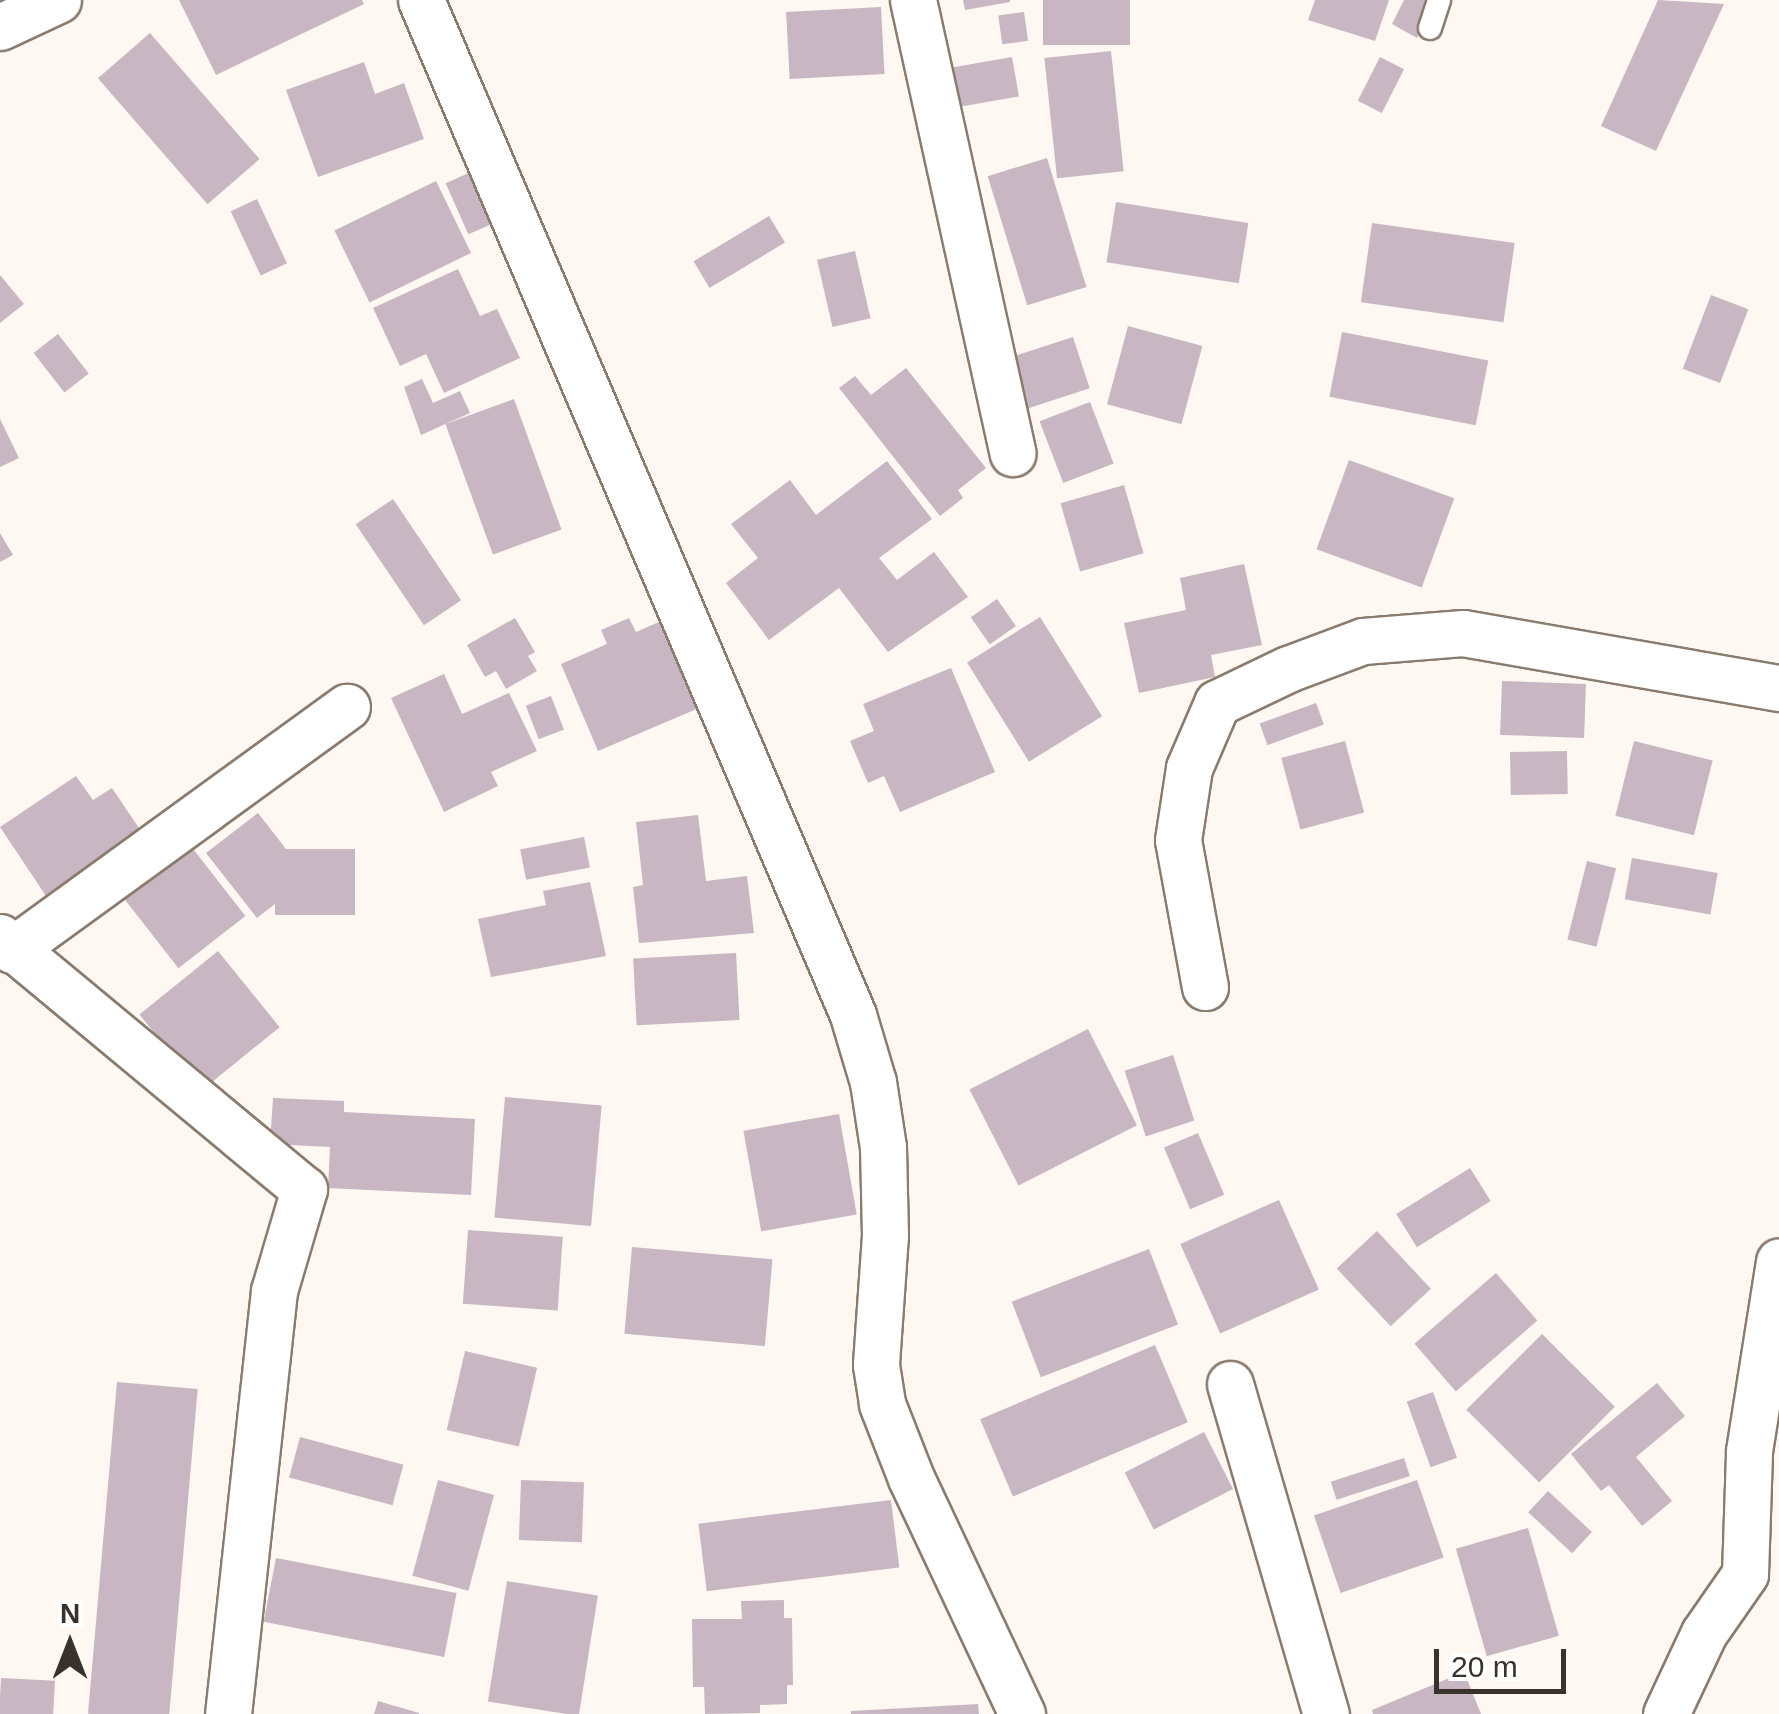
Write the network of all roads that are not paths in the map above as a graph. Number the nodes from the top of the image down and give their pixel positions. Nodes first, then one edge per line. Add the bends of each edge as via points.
1 (58, 0) edge
2 (421, 0) edge
3 (912, 0) edge
4 (1439, 0) edge
5 (0, 28) edge
6 (1430, 28) dead end
7 (1013, 454) dead end
8 (1779, 688) edge
9 (347, 707) dead end
10 (6, 944) edge
11 (1205, 987) dead end
12 (1779, 1261) edge
13 (1230, 1384) dead end
14 (1762, 1578) edge
15 (228, 1714) edge
16 (1022, 1714) edge
17 (1326, 1714) edge
18 (1666, 1714) edge

1 - 5 street
2 - 16 street via 854,1015 883,1147 886,1235 876,1365 882,1404
3 - 7 street
4 - 6 lane
8 - 11 street via 1463,633 1364,641 1217,703 1189,768 1178,840
9 - 10 street
10 - 15 street via 304,1189 274,1292
12 - 14 street via 1749,1451
13 - 17 street
14 - 18 street via 1704,1632

